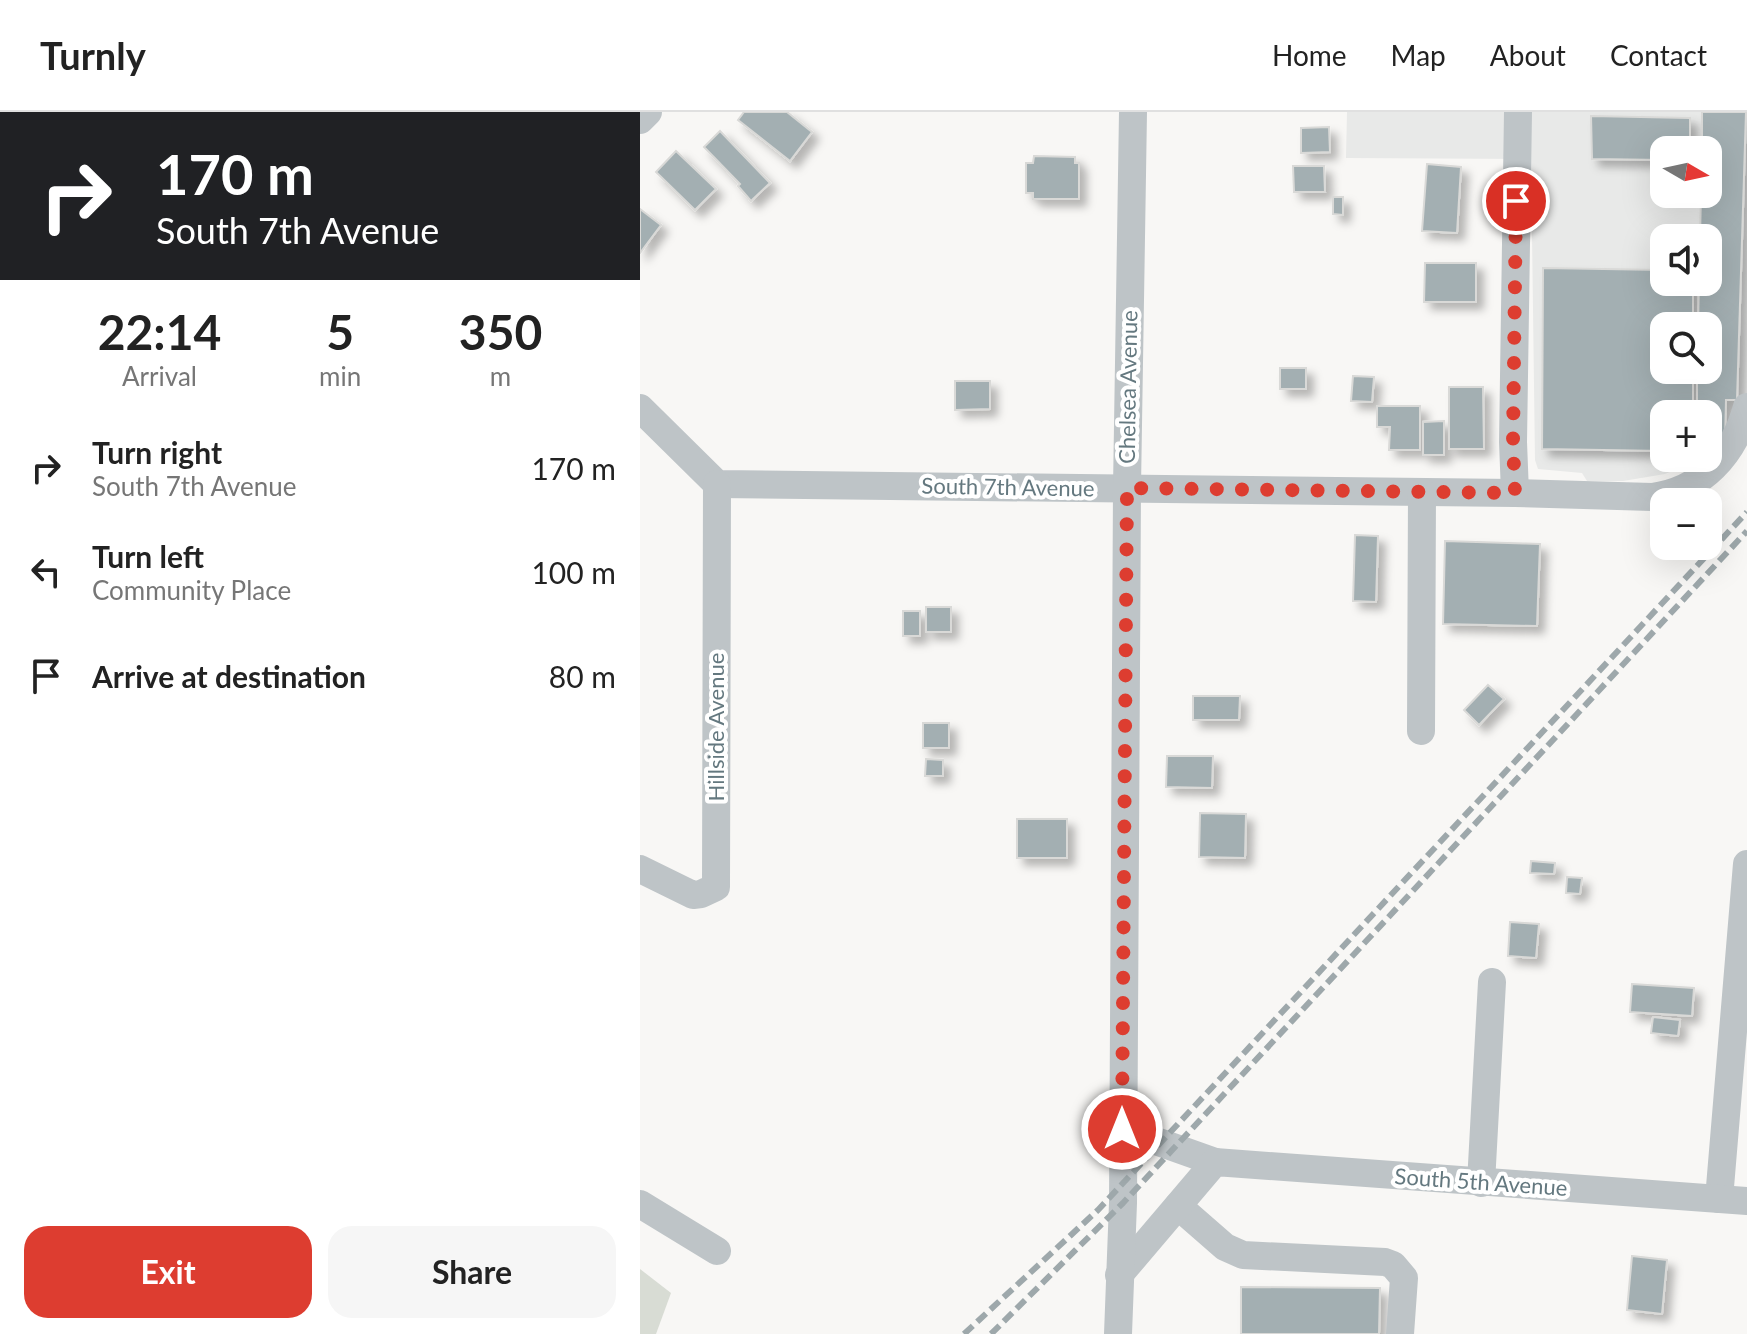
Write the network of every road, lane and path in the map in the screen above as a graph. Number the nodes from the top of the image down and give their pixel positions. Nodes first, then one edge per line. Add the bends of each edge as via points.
1 (648, 112) edge
2 (1133, 112) edge
3 (1518, 112) edge
4 (640, 120) edge
5 (1747, 407) edge
6 (640, 408) edge
7 (717, 484) junction
8 (1127, 488) junction
9 (1422, 492) junction
10 (1515, 493) junction
11 (1421, 731) dead end
12 (1747, 864) edge
13 (640, 869) edge
14 (1492, 982) dead end
15 (1122, 1129) junction
16 (1215, 1162) junction
17 (1481, 1183) junction
18 (1733, 1200) edge
19 (640, 1204) edge
20 (1178, 1206) junction
21 (717, 1251) dead end
22 (1119, 1275) junction
23 (1118, 1334) edge
24 (1400, 1334) edge

1 - 4 street
2 - 8 street, Chelsea Avenue
3 - 10 street
5 - 10 street, South 7th Avenue via 1732,447 1704,475 1669,495
6 - 7 street
7 - 8 street, South 7th Avenue
7 - 13 street, Hillside Avenue via 716,887 693,895
8 - 9 street, South 7th Avenue
8 - 15 street, Chelsea Avenue
9 - 10 street, South 7th Avenue
9 - 11 street
12 - 18 street
14 - 17 street
15 - 16 street, South 5th Avenue
15 - 22 street, Chelsea Avenue
16 - 17 street, South 5th Avenue
16 - 20 street
17 - 18 street, South 5th Avenue
19 - 21 street
20 - 22 street
20 - 24 street via 1225,1247 1243,1255 1393,1265 1404,1278
22 - 23 street, Chelsea Avenue

